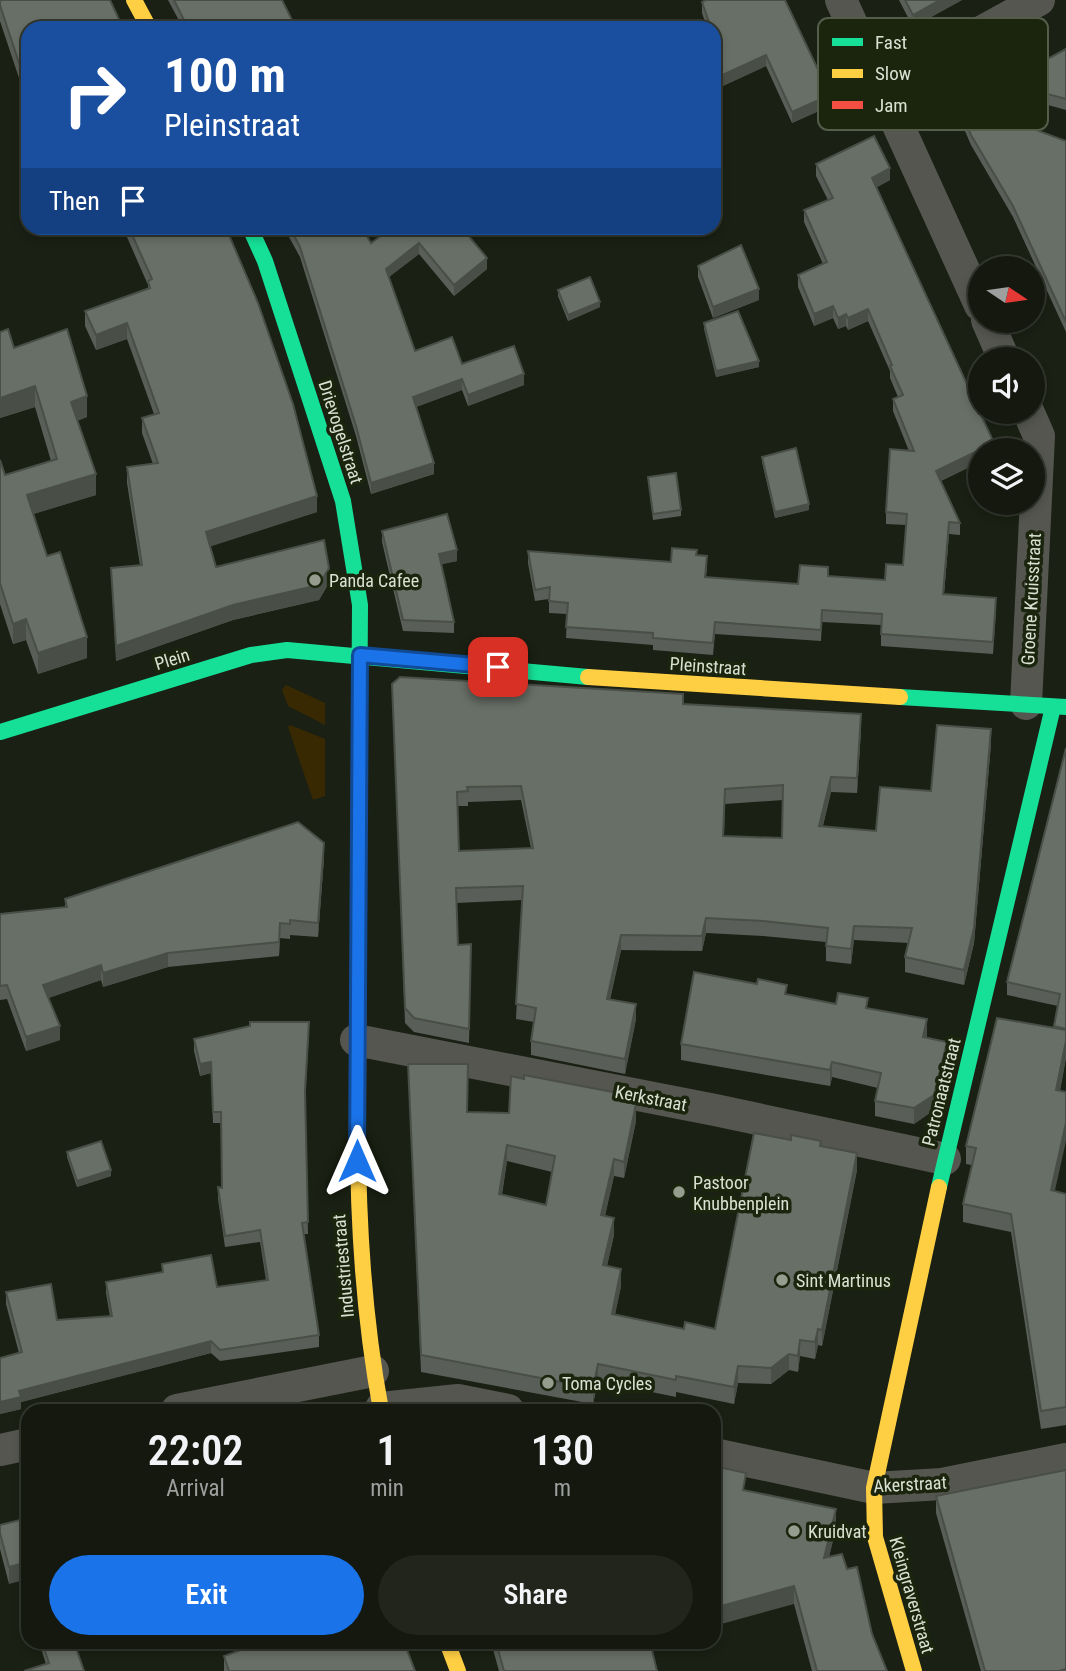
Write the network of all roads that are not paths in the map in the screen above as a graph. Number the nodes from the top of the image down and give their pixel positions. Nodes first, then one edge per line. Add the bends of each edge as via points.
1 (134, 0) edge
2 (841, 0) edge
3 (1039, 0) edge
4 (849, 18) edge
5 (1006, 18) edge
6 (145, 21) edge
7 (901, 130) edge
8 (253, 235) edge
9 (968, 279) edge
10 (1034, 424) edge
11 (360, 655) junction
12 (1049, 706) edge
13 (0, 732) edge
14 (356, 1040) junction
15 (944, 1159) junction
16 (373, 1371) junction
17 (207, 1404) edge
18 (380, 1404) edge
19 (424, 1404) edge
20 (478, 1404) edge
21 (21, 1446) edge
22 (0, 1450) edge
23 (721, 1455) edge
24 (1066, 1459) edge
25 (874, 1488) junction
26 (450, 1649) edge
27 (458, 1671) edge
28 (914, 1671) edge

1 - 6 street
2 - 4 street
3 - 5 street
7 - 9 street
8 - 11 street, Drievogelstraat via 343,501 360,605
10 - 12 street, Groene Kruisstraat via 1039,436
11 - 12 street, Pleinstraat via 584,677
11 - 13 street, Plein via 287,650 251,654
11 - 14 street, Industriestraat
12 - 15 street, Patronaatstraat
14 - 15 street, Kerkstraat
14 - 16 street, Industriestraat via 357,1210
15 - 25 street, Patronaatstraat
16 - 17 street
16 - 18 street, Industriestraat
19 - 20 street via 458,1400
21 - 22 street
23 - 25 street, Akerstraat
24 - 25 street, Akerstraat via 942,1484
25 - 28 street, Kleingraverstraat via 875,1537
26 - 27 street

